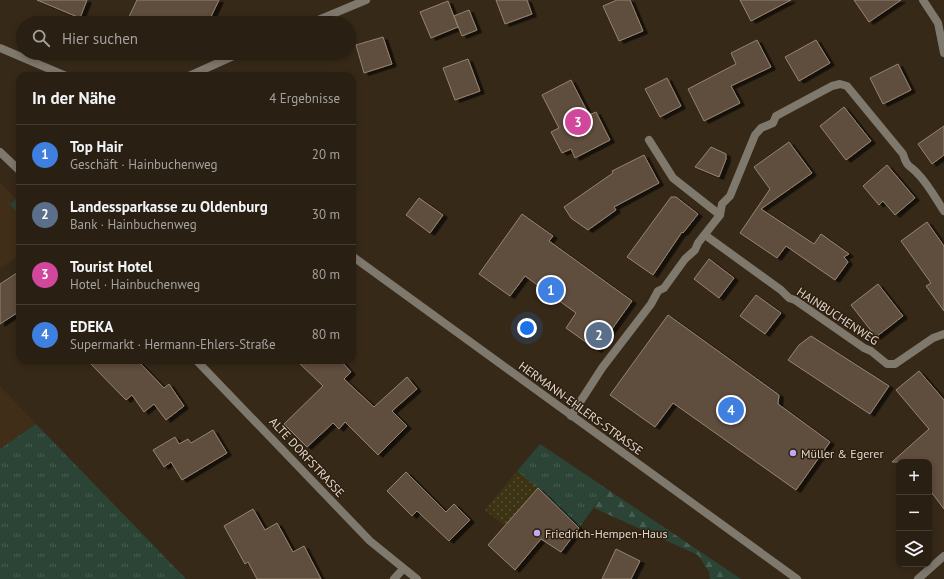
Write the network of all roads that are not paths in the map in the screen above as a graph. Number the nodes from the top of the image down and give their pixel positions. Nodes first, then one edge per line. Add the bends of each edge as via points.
1 (366, 0) edge
2 (923, 0) edge
3 (328, 16) edge
4 (0, 48) edge
5 (944, 53) edge
6 (16, 55) edge
7 (28, 60) edge
8 (224, 60) edge
9 (57, 72) edge
10 (198, 72) edge
11 (649, 140) dead end
12 (0, 152) edge
13 (16, 165) edge
14 (944, 210) edge
15 (720, 214) junction
16 (704, 235) junction
17 (356, 259) edge
18 (944, 334) edge
19 (200, 364) edge
20 (571, 416) junction
21 (944, 556) edge
22 (403, 569) junction
23 (394, 579) edge
24 (417, 579) edge
25 (797, 579) edge
26 (918, 579) edge

1 - 3 street
2 - 5 street via 938,23
4 - 6 street
7 - 9 street
8 - 10 street
11 - 15 street via 673,178
12 - 13 street
14 - 15 street via 850,88 840,84 776,116 769,126 758,132 730,196 722,204
15 - 16 street
16 - 18 street, HAINBUCHENWEG via 789,298 796,300 887,364 895,364 933,338
16 - 20 street via 696,250 664,288 658,290 651,304 602,368
17 - 20 street, HERMANN-EHLERS-STRASSE
19 - 22 street, ALTE DORFSTRASSE via 370,541
20 - 25 street, HERMANN-EHLERS-STRASSE
21 - 26 street
22 - 23 street
22 - 24 street, ALTE DORFSTRASSE

